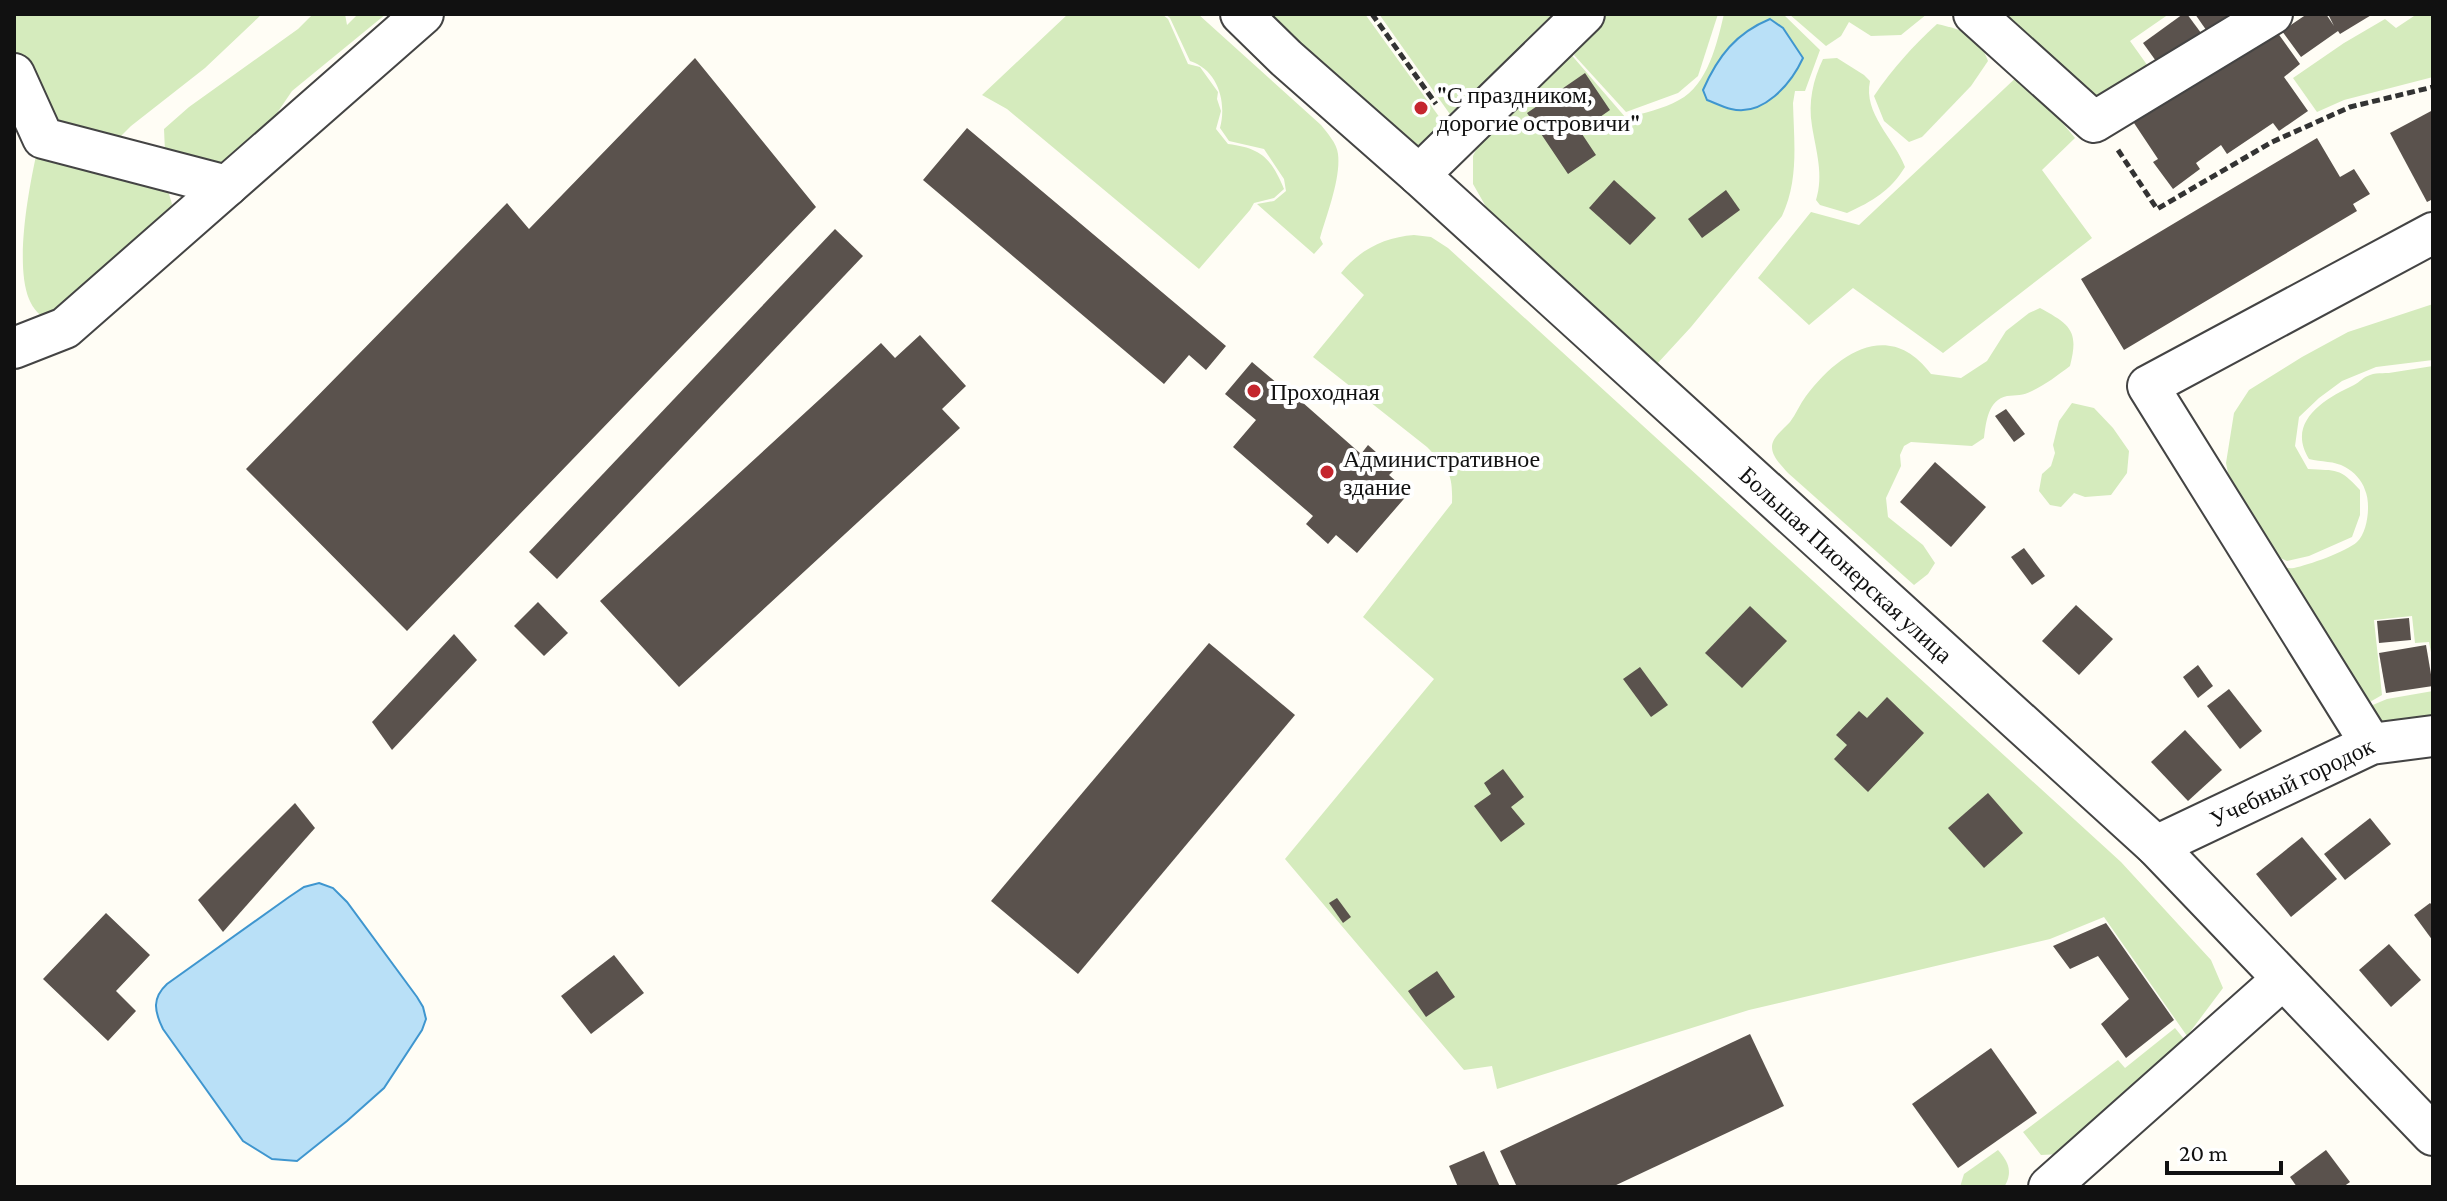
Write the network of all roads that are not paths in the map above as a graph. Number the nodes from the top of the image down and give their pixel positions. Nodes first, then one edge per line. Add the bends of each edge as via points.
1 (423, 14) edge
2 (1241, 14) edge
3 (1584, 14) edge
4 (1974, 14) edge
5 (2272, 14) edge
6 (14, 74) edge
7 (1419, 175) junction
8 (227, 186) junction
9 (2433, 233) edge
10 (14, 348) edge
11 (2433, 736) edge
12 (2371, 744) junction
13 (2156, 846) junction
14 (2283, 979) junction
15 (2433, 1135) edge
16 (2049, 1187) edge

1 - 8 street
2 - 7 street, Большая Пионерская улица
3 - 7 street
4 - 5 street via 2094,122
6 - 8 street via 43,138
7 - 13 street, Большая Пионерская улица
8 - 10 street via 65,328
9 - 12 street via 2148,386
11 - 12 street, Учебный городок
12 - 13 street, Учебный городок
13 - 14 street, Большая Пионерская улица
14 - 15 street, Большая Пионерская улица
14 - 16 street

